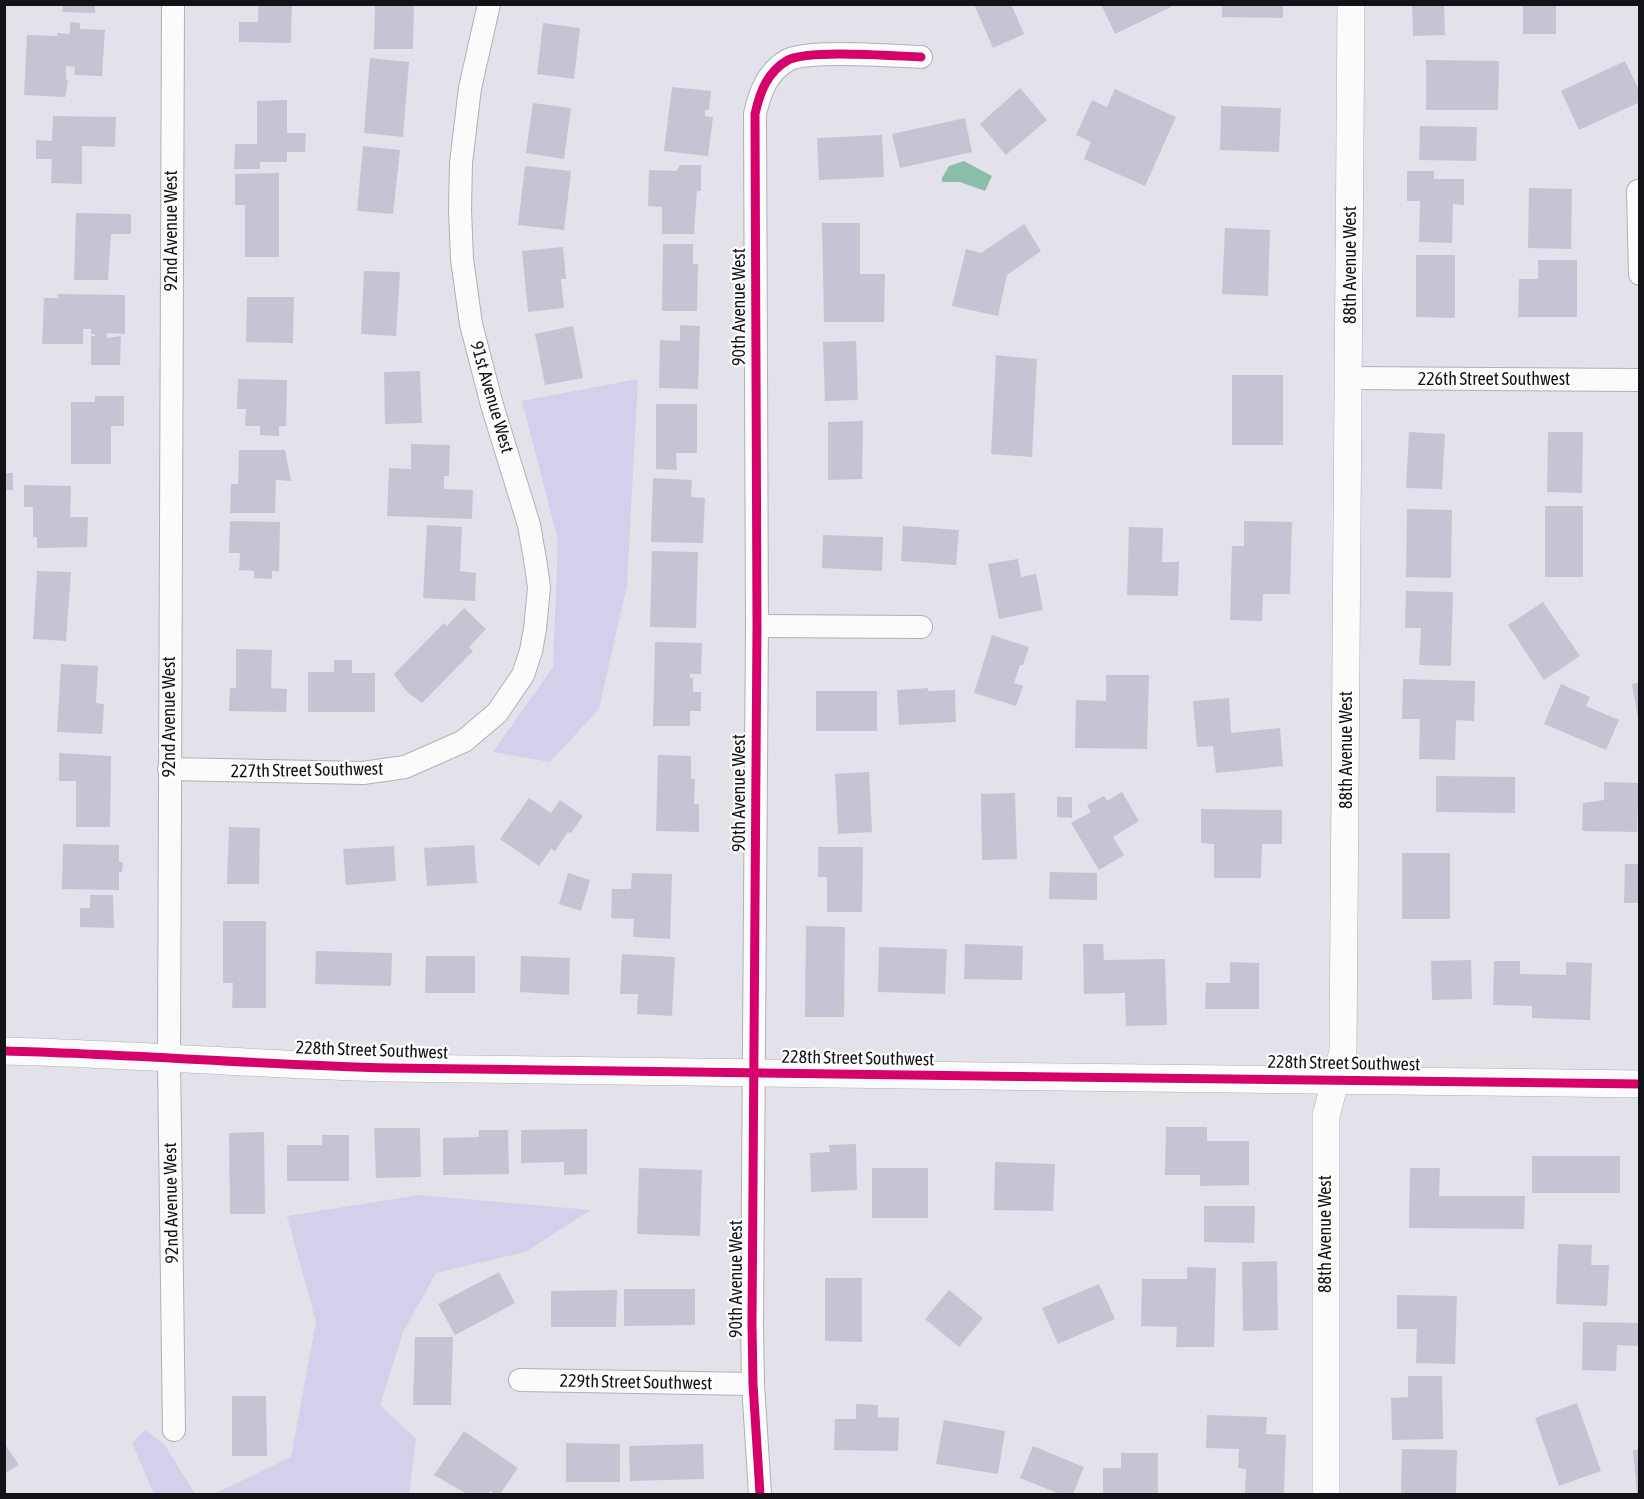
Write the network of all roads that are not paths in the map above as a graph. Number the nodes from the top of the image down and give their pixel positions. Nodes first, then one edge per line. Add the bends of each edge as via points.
1 (173, 4) edge
2 (489, 4) edge
3 (1351, 4) edge
4 (921, 57) dead end
5 (1638, 191) edge
6 (1640, 274) edge
7 (1349, 378) junction
8 (1640, 380) edge
9 (757, 626) junction
10 (921, 627) dead end
11 (442, 752) joint
12 (169, 769) junction
13 (4, 1051) edge
14 (169, 1059) junction
15 (754, 1073) junction
16 (1336, 1080) junction
17 (1640, 1084) edge
18 (520, 1380) dead end
19 (753, 1383) junction
20 (174, 1430) dead end
21 (760, 1494) edge
22 (1326, 1494) edge

1 - 12 street, 92nd Avenue West
2 - 11 street, 91st Avenue West via 470,88 461,163 462,259 471,324 528,525 539,588 535,629 524,675 497,713 464,741
3 - 7 street, 88th Avenue West
4 - 9 street, 90th Avenue West via 800,56 781,65 760,91 756,114
5 - 6 street
7 - 8 street, 226th Street Southwest
7 - 16 street, 88th Avenue West via 1343,1051
9 - 10 street
9 - 15 street, 90th Avenue West
11 - 12 street, 227th Street Southwest via 405,767 363,772
12 - 14 street, 92nd Avenue West
13 - 14 street, 228th Street Southwest
14 - 15 street, 228th Street Southwest via 386,1068
14 - 20 street, 92nd Avenue West
15 - 16 street, 228th Street Southwest
15 - 19 street, 90th Avenue West
16 - 17 street, 228th Street Southwest
16 - 22 street, 88th Avenue West via 1326,1116
18 - 19 street, 229th Street Southwest
19 - 21 street, 90th Avenue West

